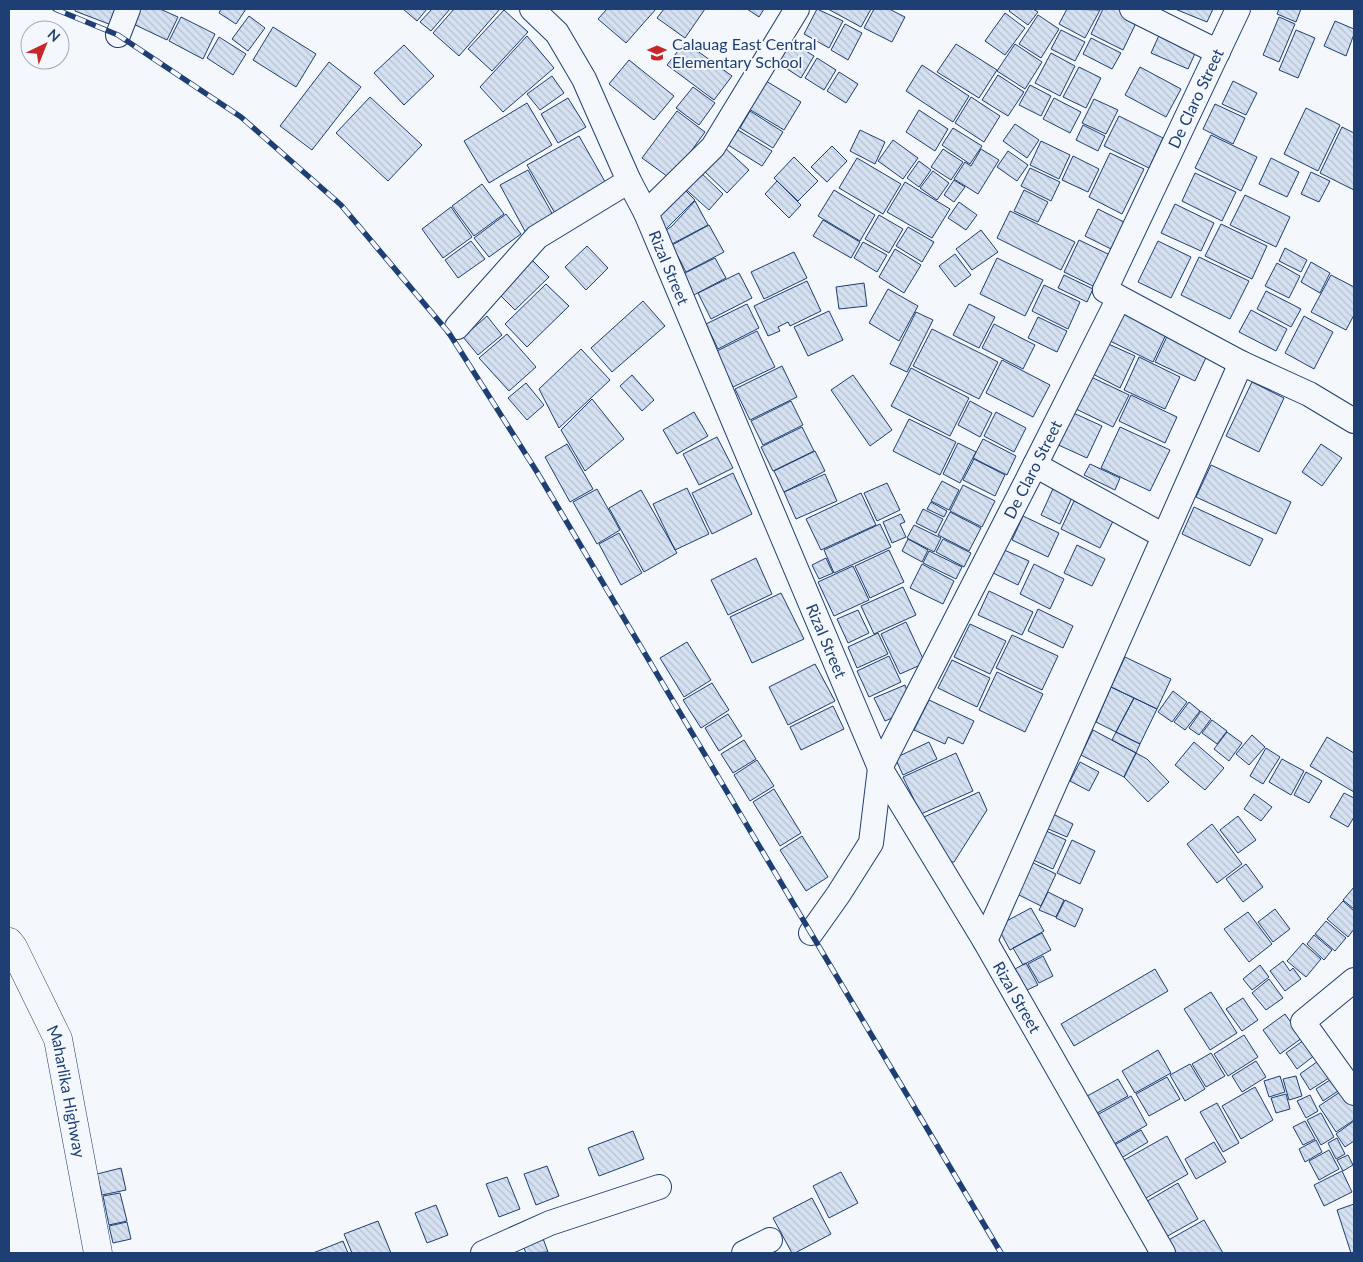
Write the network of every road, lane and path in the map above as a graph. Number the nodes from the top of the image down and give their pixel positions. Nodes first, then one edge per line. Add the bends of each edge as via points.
1 (128, 9) edge
2 (532, 9) edge
3 (798, 9) edge
4 (1132, 9) edge
5 (1238, 9) edge
6 (118, 35) dead end
7 (1218, 52) junction
8 (629, 181) junction
9 (646, 213) junction
10 (1119, 298) junction
11 (457, 328) dead end
12 (1241, 363) junction
13 (1354, 421) edge
14 (1035, 465) junction
15 (1164, 536) junction
16 (880, 768) junction
17 (811, 933) dead end
18 (985, 941) junction
19 (9, 942) edge
20 (1354, 980) edge
21 (1354, 1093) edge
22 (659, 1187) dead end
23 (770, 1240) dead end
24 (98, 1253) edge
25 (483, 1253) edge
26 (744, 1253) edge
27 (1163, 1253) edge

1 - 6 street
2 - 8 street, Rizal Street via 557,33 584,79
3 - 9 street via 713,147
4 - 7 street
5 - 7 street, De Claro Street
7 - 10 street, De Claro Street via 1105,290
8 - 9 street, Rizal Street
8 - 11 street via 537,237
9 - 16 street, Rizal Street
10 - 12 street
10 - 14 street, De Claro Street
12 - 13 street via 1309,394
12 - 15 street
14 - 15 street
14 - 16 street, De Claro Street
15 - 18 street
16 - 17 street, De Claro Street via 871,843
16 - 18 street, Rizal Street
18 - 27 street, Rizal Street
19 - 24 highway, Maharlika Highway via 58,1039
20 - 21 street via 1303,1022
22 - 25 street via 550,1223
23 - 26 street

